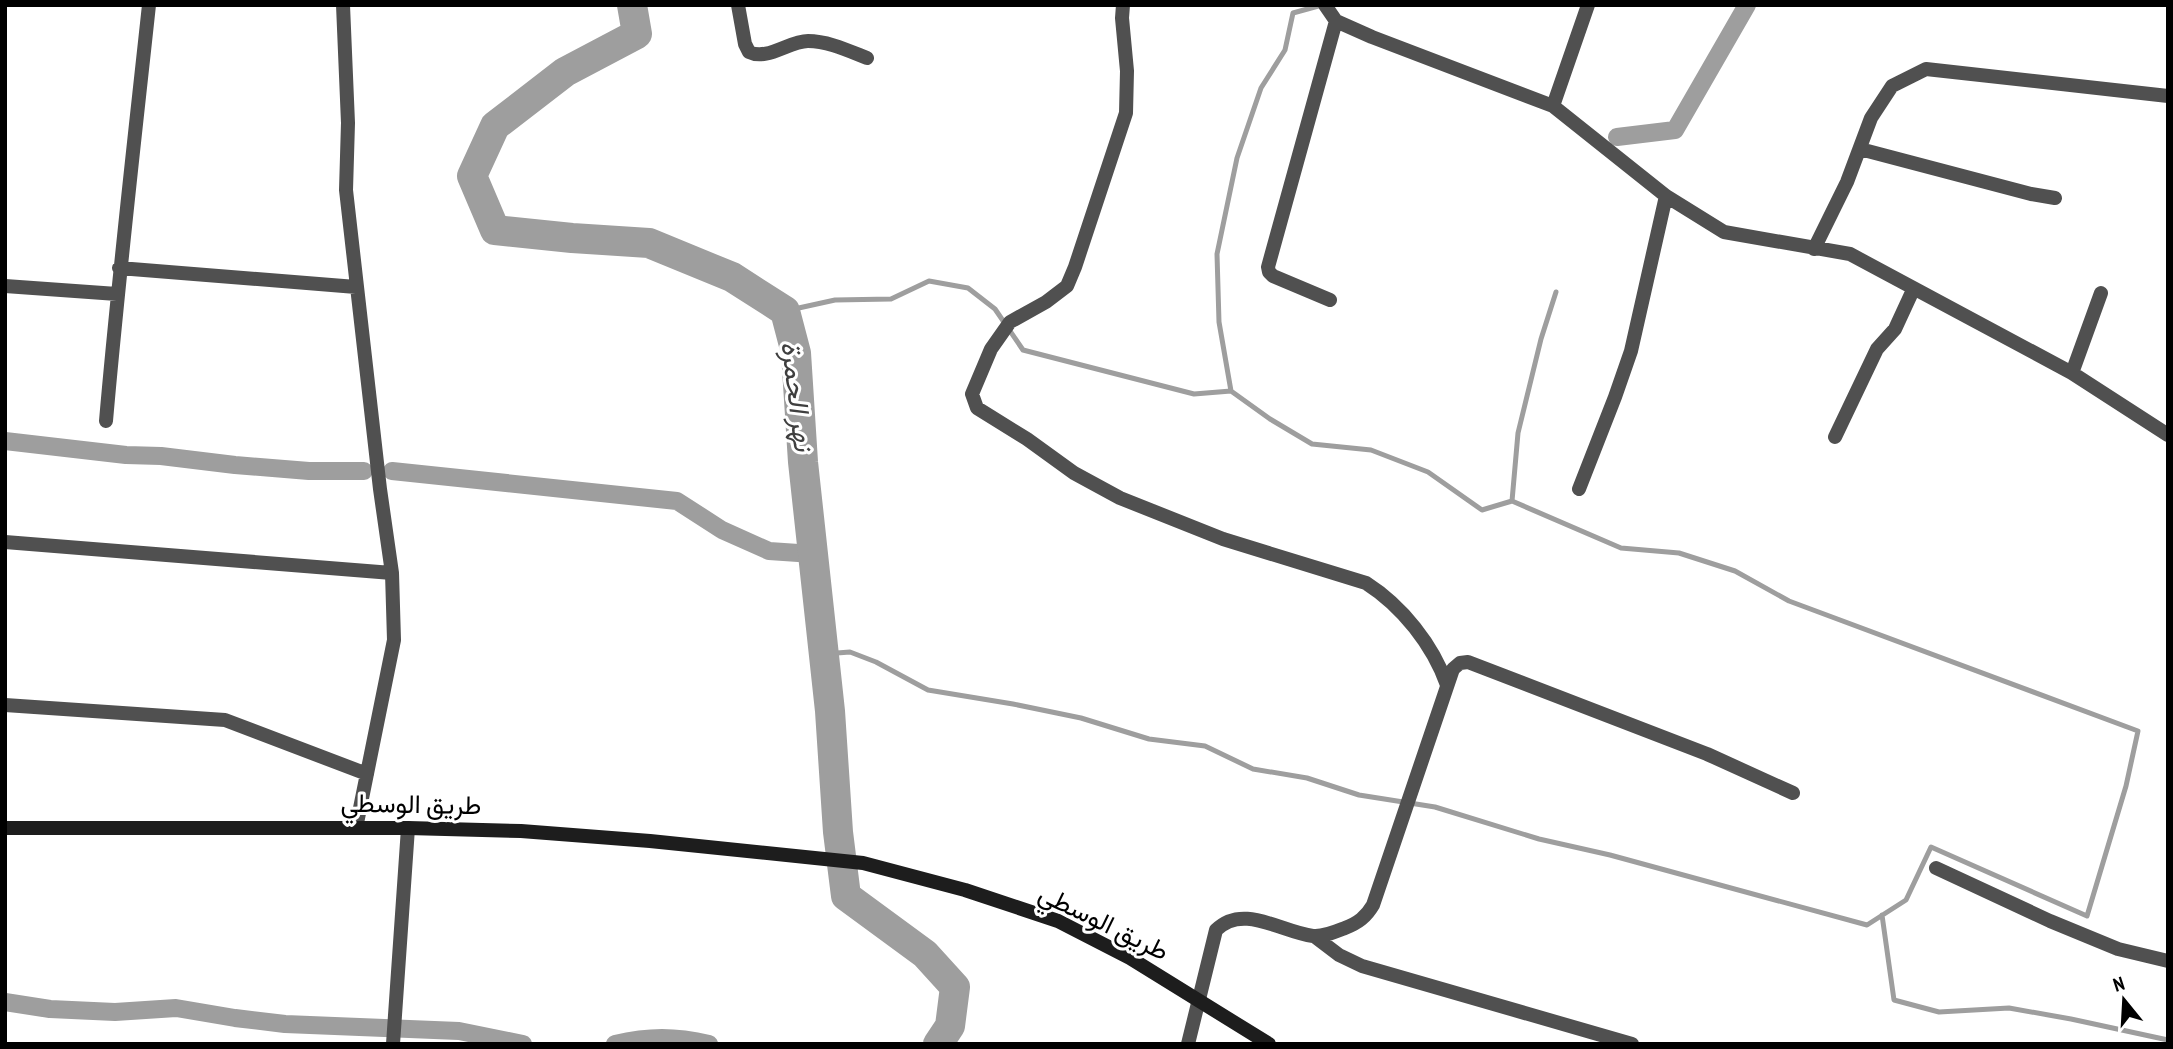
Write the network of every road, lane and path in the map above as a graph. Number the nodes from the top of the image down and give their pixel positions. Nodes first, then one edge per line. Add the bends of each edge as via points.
1 (149, 5) edge
2 (738, 5) edge
3 (1123, 5) edge
4 (1587, 5) edge
5 (343, 6) edge
6 (1330, 12) edge
7 (867, 58) dead end
8 (2168, 96) edge
9 (1553, 106) junction
10 (1860, 149) junction
11 (1666, 196) junction
12 (2055, 198) dead end
13 (1814, 249) junction
14 (120, 268) junction
15 (5, 286) edge
16 (356, 287) junction
17 (1913, 290) junction
18 (2101, 293) dead end
19 (117, 294) junction
20 (1330, 300) dead end
21 (2072, 373) junction
22 (106, 421) dead end
23 (2168, 435) edge
24 (1835, 437) dead end
25 (1579, 489) dead end
26 (5, 542) edge
27 (392, 573) junction
28 (1447, 685) junction
29 (5, 705) edge
30 (367, 774) junction
31 (1793, 793) dead end
32 (5, 828) edge
33 (356, 828) junction
34 (408, 828) junction
35 (1936, 868) dead end
36 (1314, 936) junction
37 (2168, 961) edge
38 (1199, 999) junction
39 (393, 1044) edge
40 (1188, 1044) edge
41 (1269, 1044) edge
42 (1632, 1044) edge

1 - 14 street
2 - 7 street via 745,44 754,55 811,41
3 - 28 street via 1126,113 1075,267 1067,286 1010,322 988,354 972,394 974,404 1090,484 1150,512 1366,583 1417,631
4 - 9 street
5 - 16 street via 346,190
6 - 9 street via 1372,37
6 - 20 street via 1268,267 1273,276
8 - 10 street via 1926,69 1892,86 1871,118
9 - 11 street
10 - 12 street
10 - 13 street
11 - 13 street via 1724,232
11 - 25 street via 1630,351
13 - 17 street via 1850,254
14 - 16 street
14 - 19 street
15 - 19 street
16 - 27 street
17 - 21 street
17 - 24 street via 1895,329 1877,349
18 - 21 street
19 - 22 street
21 - 23 street
26 - 27 street
27 - 30 street via 394,640
28 - 31 street via 1452,669 1468,662 1707,754
28 - 36 street via 1373,905 1367,916 1348,928
29 - 30 street via 225,720
30 - 33 street
32 - 33 main road, طريق الوسطي
33 - 34 main road, طريق الوسطي
34 - 38 main road, طريق الوسطي via 521,831 863,863 1058,921
34 - 39 street
35 - 37 street via 2095,940
36 - 38 street via 1246,917 1223,922 1216,930
36 - 42 street via 1362,966
38 - 40 street
38 - 41 main road, طريق الوسطي

